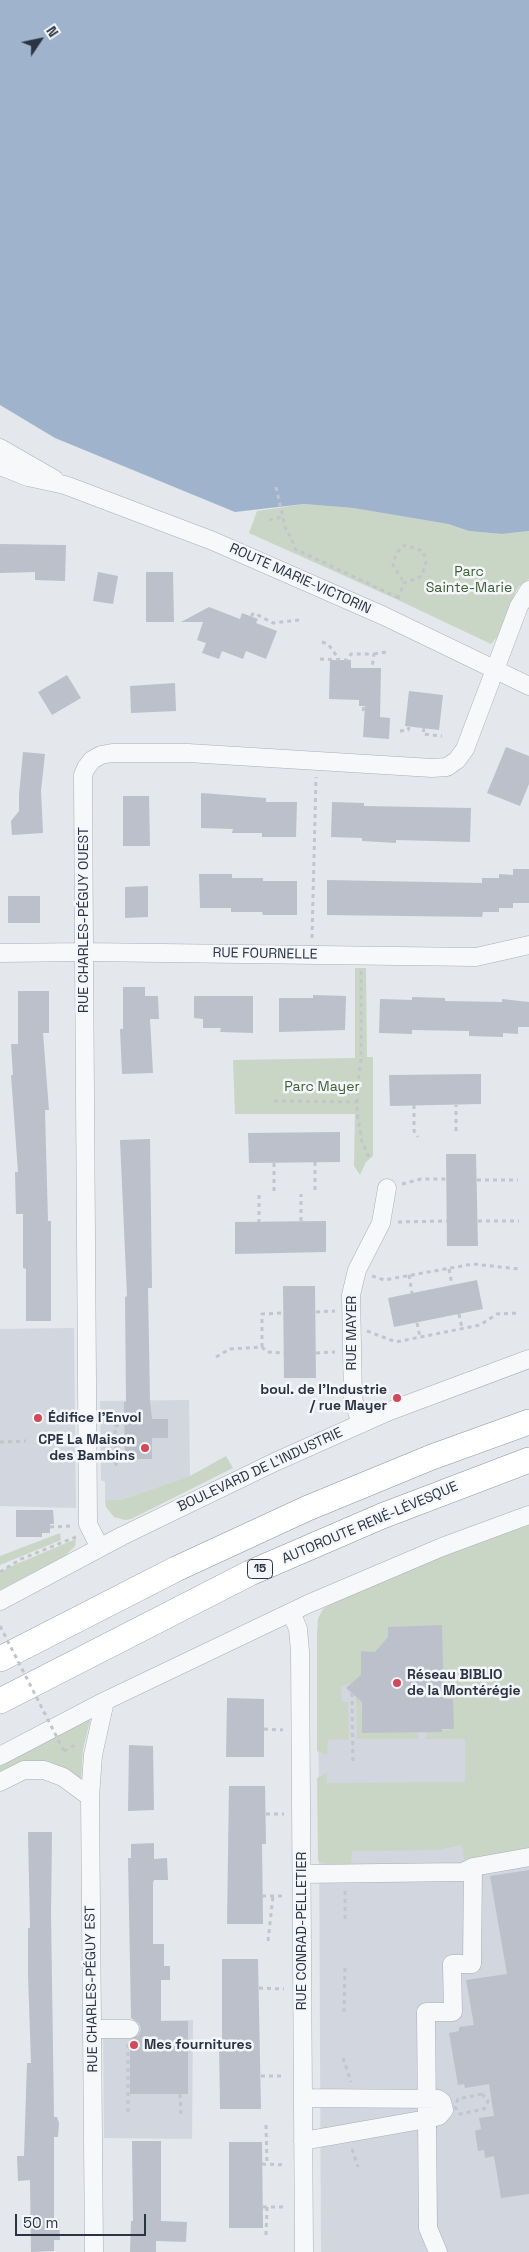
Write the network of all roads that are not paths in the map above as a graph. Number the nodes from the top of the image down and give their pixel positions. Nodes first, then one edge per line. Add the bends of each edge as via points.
1 (0, 448) edge
2 (0, 466) edge
3 (65, 486) junction
4 (529, 590) edge
5 (495, 670) junction
6 (529, 686) edge
7 (529, 945) edge
8 (84, 952) junction
9 (0, 953) edge
10 (387, 1188) road end
11 (529, 1359) edge
12 (529, 1422) edge
13 (361, 1424) junction
14 (529, 1460) edge
15 (529, 1515) edge
16 (100, 1548) junction
17 (0, 1600) edge
18 (291, 1612) junction
19 (0, 1659) edge
20 (0, 1701) edge
21 (105, 1701) junction
22 (0, 1756) edge
23 (0, 1782) edge
24 (90, 1797) junction
25 (529, 1857) edge
26 (473, 1867) junction
27 (302, 1874) junction
28 (92, 2029) junction
29 (129, 2029) road end
30 (303, 2098) junction
31 (426, 2099) junction
32 (427, 2119) junction
33 (304, 2141) junction
34 (94, 2252) edge
35 (304, 2252) edge
36 (438, 2252) edge

1 - 3 street, ROUTE MARIE-VICTORIN
2 - 3 street, ROUTE MARIE-VICTORIN
3 - 5 street, ROUTE MARIE-VICTORIN via 252,557
4 - 5 street, RUE CHARLES-PÉGUY OUEST via 519,606
5 - 6 street, ROUTE MARIE-VICTORIN
5 - 8 street, RUE CHARLES-PÉGUY OUEST via 462,754 443,768 188,752 112,753 92,760 84,775
7 - 8 street, RUE FOURNELLE via 470,957
8 - 9 street, RUE FOURNELLE
8 - 16 street, RUE CHARLES-PÉGUY OUEST via 88,1524
10 - 13 street, RUE MAYER via 378,1233 357,1270 351,1295 353,1399
11 - 13 street, BOULEVARD DE L'INDUSTRIE
12 - 19 highway via 432,1457 308,1508 176,1569
13 - 16 street, BOULEVARD DE L'INDUSTRIE via 239,1478
14 - 20 highway, AUTOROUTE RENÉ-LÉVESQUE / 15 via 375,1519 250,1573
15 - 18 street via 442,1547
16 - 17 street, BOULEVARD DE L'INDUSTRIE
18 - 21 street
18 - 27 street, RUE CONRAD-PELLETIER via 298,1629 300,1651
21 - 22 street
21 - 24 street, RUE CHARLES-PÉGUY EST via 93,1755
23 - 24 street via 24,1770 44,1770 63,1777
24 - 28 street, RUE CHARLES-PÉGUY EST
25 - 26 street
26 - 27 street via 463,1872
26 - 31 street via 472,1964 452,1964 453,2012 426,2012
27 - 30 street, RUE CONRAD-PELLETIER
28 - 29 street
28 - 34 street, RUE CHARLES-PÉGUY EST
30 - 31 street
30 - 33 street, RUE CONRAD-PELLETIER
31 - 32 street via 438,2099 444,2106 439,2116
32 - 33 street
32 - 36 street via 428,2228
33 - 35 street, RUE CONRAD-PELLETIER

